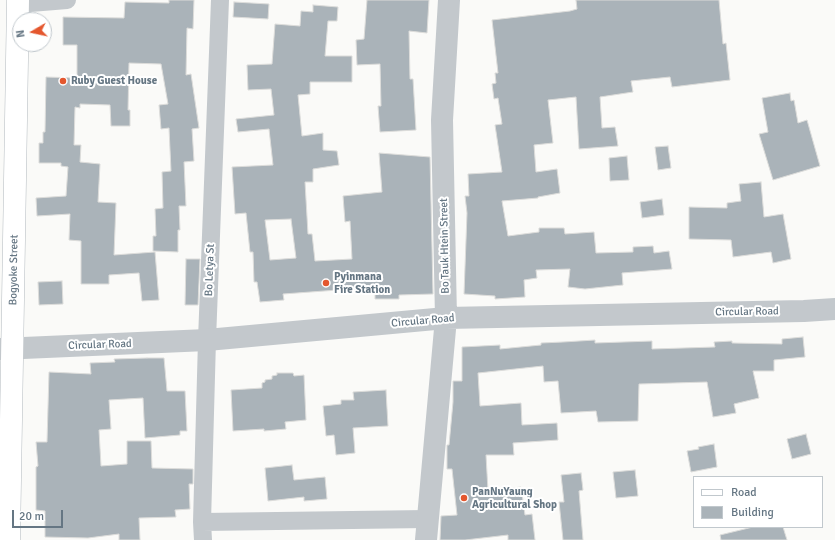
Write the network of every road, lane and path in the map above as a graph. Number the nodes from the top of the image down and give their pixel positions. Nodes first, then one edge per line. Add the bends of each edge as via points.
1 (67, 0) edge
2 (220, 0) edge
3 (449, 0) edge
4 (18, 2) edge
5 (835, 309) edge
6 (446, 318) junction
7 (207, 340) junction
8 (6, 349) edge
9 (427, 519) junction
10 (202, 522) junction
11 (9, 540) edge
12 (203, 540) edge
13 (426, 540) edge

1 - 4 street
2 - 7 street, Bo Letya St
3 - 6 street, Bo Tauk Htein Street via 442,120
4 - 8 main road, Bogyoke Street
5 - 6 street, Circular Road
6 - 7 street, Circular Road
6 - 9 street, Bo Tauk Htein Street
7 - 8 street, Circular Road
7 - 10 street, Bo Letya St
8 - 11 main road, Bogyoke Street
9 - 10 street
9 - 13 street, Bo Tauk Htein Street
10 - 12 street, Bo Letya St

